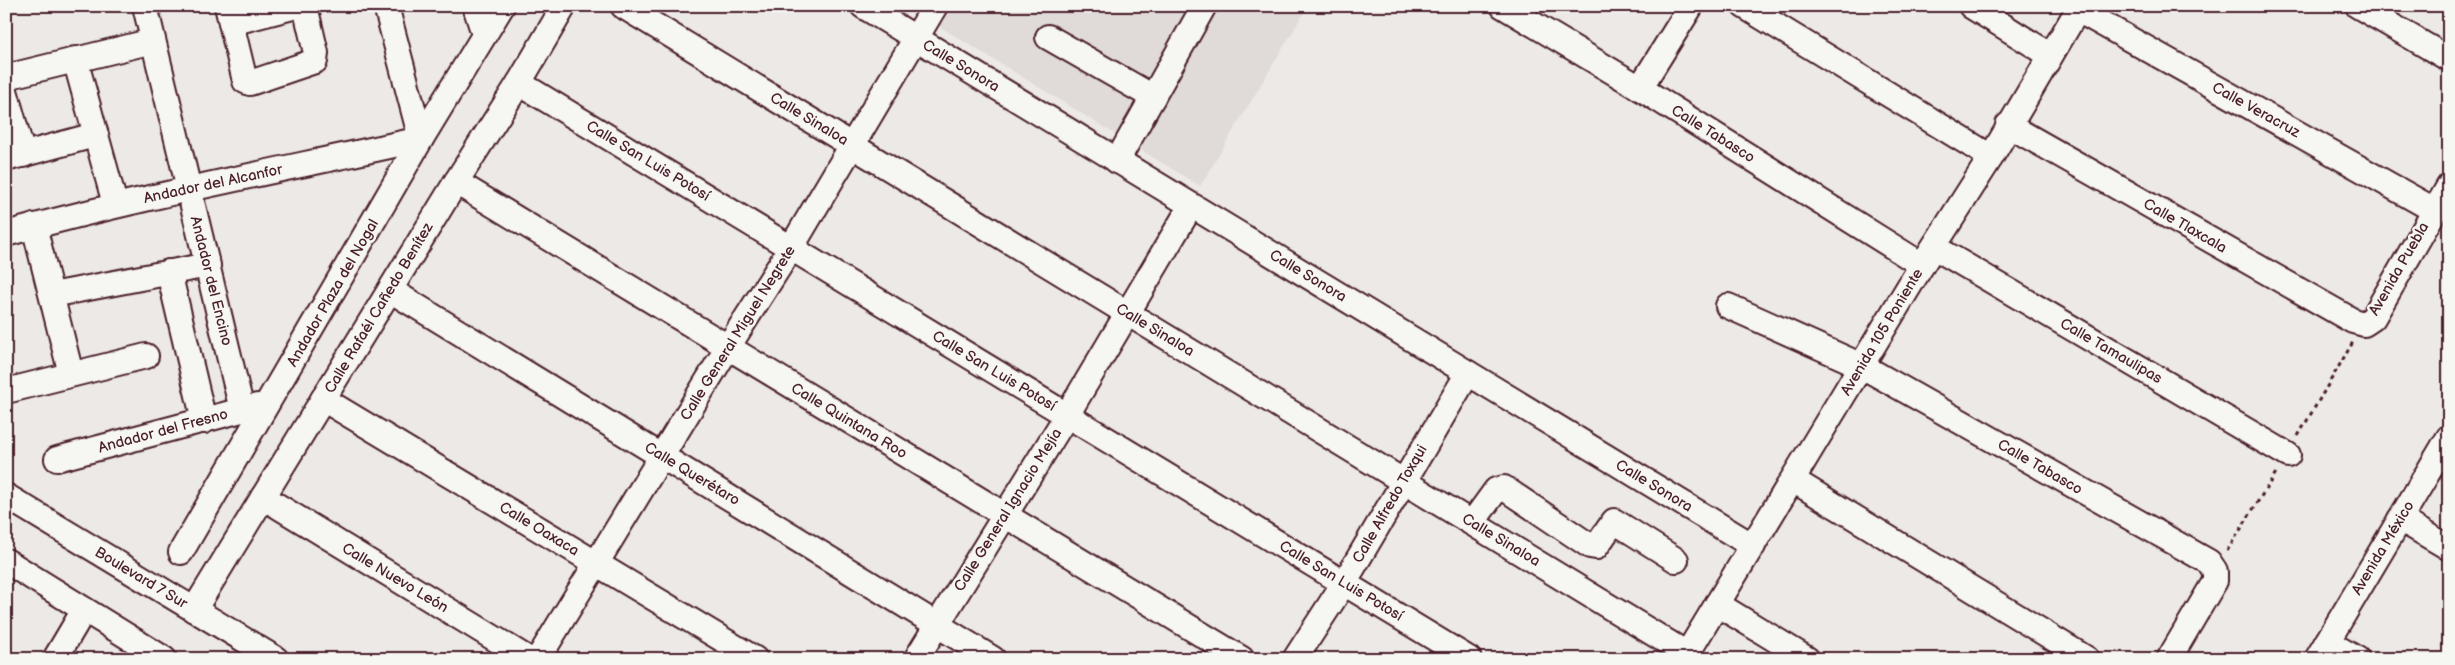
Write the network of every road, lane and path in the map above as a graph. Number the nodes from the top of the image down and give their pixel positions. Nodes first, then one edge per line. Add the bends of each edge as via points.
1 (145, 6) edge
2 (297, 6) edge
3 (305, 6) edge
4 (386, 6) edge
5 (475, 6) edge
6 (502, 6) edge
7 (564, 6) edge
8 (622, 6) edge
9 (863, 6) edge
10 (935, 6) edge
11 (1204, 6) edge
12 (1503, 6) edge
13 (1691, 6) edge
14 (1744, 6) edge
15 (1971, 6) edge
16 (2358, 6) edge
17 (2079, 8) edge
18 (229, 15) edge
19 (484, 34) junction
20 (1048, 38) dead end
21 (915, 39) junction
22 (153, 41) junction
23 (2050, 55) junction
24 (75, 59) junction
25 (2449, 59) edge
26 (6, 77) edge
27 (519, 83) junction
28 (1640, 88) junction
29 (6, 94) edge
30 (1153, 97) junction
31 (2008, 125) junction
32 (95, 135) junction
33 (421, 140) junction
34 (851, 145) junction
35 (15, 157) edge
36 (1991, 157) junction
37 (1117, 161) junction
38 (456, 182) junction
39 (2449, 186) edge
40 (188, 190) junction
41 (115, 204) junction
42 (1191, 206) junction
43 (2434, 210) junction
44 (34, 226) junction
45 (6, 234) edge
46 (791, 248) junction
47 (1928, 256) junction
48 (208, 265) junction
49 (169, 272) junction
50 (390, 290) junction
51 (52, 295) junction
52 (1728, 306) dead end
53 (1126, 312) junction
54 (2364, 324) joint
55 (728, 347) junction
56 (146, 356) dead end
57 (1862, 366) junction
58 (71, 374) junction
59 (1468, 374) junction
60 (6, 391) edge
61 (323, 399) junction
62 (269, 403) junction
63 (242, 410) junction
64 (1067, 415) junction
65 (204, 421) junction
66 (2449, 437) edge
67 (2288, 455) dead end
68 (662, 456) junction
69 (57, 459) dead end
70 (1403, 480) junction
71 (1793, 480) junction
72 (6, 496) edge
73 (263, 497) junction
74 (1004, 514) junction
75 (2400, 519) junction
76 (1472, 523) junction
77 (1753, 546) junction
78 (2449, 548) edge
79 (181, 552) dead end
80 (1676, 560) dead end
81 (6, 561) edge
82 (596, 563) junction
83 (1344, 583) junction
84 (1717, 604) junction
85 (84, 610) junction
86 (194, 610) junction
87 (937, 624) junction
88 (2322, 650) edge
89 (1686, 656) edge
90 (55, 659) edge
91 (164, 659) edge
92 (276, 659) edge
93 (528, 659) edge
94 (538, 659) edge
95 (755, 659) edge
96 (916, 659) edge
97 (993, 659) edge
98 (1242, 659) edge
99 (1295, 659) edge
100 (1469, 659) edge
101 (1807, 659) edge
102 (2087, 659) edge
103 (2169, 659) edge
104 (2357, 659) edge

1 - 22 street, Andador del Encino
2 - 18 street
3 - 18 street via 315,61 250,83 245,81
4 - 33 street
5 - 19 street
6 - 19 street, Andador Plaza del Nogal
7 - 27 street, Calle Rafaél Cañedo Benítez
8 - 34 street, Calle Sinaloa
9 - 21 street, Calle Sonora
10 - 21 street, Calle General Miguel Negrete
11 - 30 street
12 - 28 street, Calle Tabasco
13 - 28 street
14 - 36 street
15 - 23 street
16 - 25 street
17 - 23 street, Avenida 105 Poniente
17 - 43 street, Calle Veracruz
19 - 33 street, Andador Plaza del Nogal
20 - 30 street
21 - 34 street, Calle General Miguel Negrete
21 - 37 street, Calle Sonora
22 - 24 street
22 - 40 street, Andador del Encino
23 - 31 street, Avenida 105 Poniente
24 - 26 street
24 - 32 street
27 - 38 street, Calle Rafaél Cañedo Benítez
27 - 46 street, Calle San Luis Potosí
28 - 47 street, Calle Tabasco
29 - 35 street
30 - 37 street
31 - 36 street, Avenida 105 Poniente
31 - 54 street, Calle Tlaxcala via 2353,321
32 - 35 street
32 - 41 street
33 - 40 street, Andador del Alcanfor
33 - 62 street, Andador Plaza del Nogal
34 - 46 street, Calle General Miguel Negrete
34 - 53 street, Calle Sinaloa
36 - 47 street, Avenida 105 Poniente
37 - 42 street, Calle Sonora
38 - 50 street, Calle Rafaél Cañedo Benítez
38 - 55 street, Calle Quintana Roo
39 - 43 street, Avenida Puebla
40 - 41 street, Andador del Alcanfor
40 - 48 street, Andador del Encino
41 - 44 street, Andador del Alcanfor
42 - 53 street, Calle General Ignacio Mejía
42 - 59 street, Calle Sonora
43 - 54 street, Avenida Puebla via 2373,318
44 - 45 street, Andador del Alcanfor
44 - 51 street
46 - 55 street, Calle General Miguel Negrete
46 - 64 street, Calle San Luis Potosí
47 - 57 street, Avenida 105 Poniente
47 - 67 street, Calle Tamaulipas
48 - 49 street
48 - 63 street, Andador del Encino
49 - 51 street
49 - 65 street
50 - 61 street, Calle Rafaél Cañedo Benítez
50 - 68 street, Calle Querétaro
51 - 58 street
52 - 57 street, Calle Tabasco
53 - 64 street, Calle General Ignacio Mejía
53 - 70 street, Calle Sinaloa
55 - 68 street, Calle General Miguel Negrete
55 - 74 street, Calle Quintana Roo
56 - 58 street
57 - 71 street, Avenida 105 Poniente
57 - 103 street, Calle Tabasco via 2209,562 2215,570 2215,581
58 - 60 street
59 - 70 street, Calle Alfredo Toxqui
59 - 77 street, Calle Sonora
61 - 73 street, Calle Rafaél Cañedo Benítez
61 - 82 street, Calle Oaxaca
62 - 63 street, Andador del Fresno
62 - 79 street, Andador Plaza del Nogal
63 - 65 street, Andador del Fresno
64 - 74 street, Calle General Ignacio Mejía
64 - 83 street, Calle San Luis Potosí
65 - 69 street, Andador del Fresno
66 - 75 street, Avenida México
68 - 82 street, Calle General Miguel Negrete
68 - 87 street, Calle Querétaro
70 - 76 street, Calle Sinaloa
70 - 83 street, Calle Alfredo Toxqui
71 - 77 street, Avenida 105 Poniente
71 - 102 street
72 - 86 street, Boulevard 7 Sur
73 - 86 street, Calle Rafaél Cañedo Benítez
73 - 93 street, Calle Nuevo León
74 - 87 street, Calle General Ignacio Mejía
74 - 98 street, Calle Quintana Roo
75 - 78 street
75 - 88 street, Avenida México
76 - 80 street via 1496,490 1504,488 1593,547 1614,521
76 - 89 street, Calle Sinaloa
77 - 84 street, Avenida 105 Poniente
81 - 85 street
82 - 94 street, Calle General Miguel Negrete
82 - 95 street, Calle Oaxaca
83 - 99 street, Calle Alfredo Toxqui
83 - 100 street, Calle San Luis Potosí
84 - 89 street, Avenida 105 Poniente
84 - 101 street
85 - 90 street
85 - 91 street
86 - 92 street, Boulevard 7 Sur
87 - 96 street, Calle General Ignacio Mejía
87 - 97 street, Calle Querétaro
88 - 104 street

